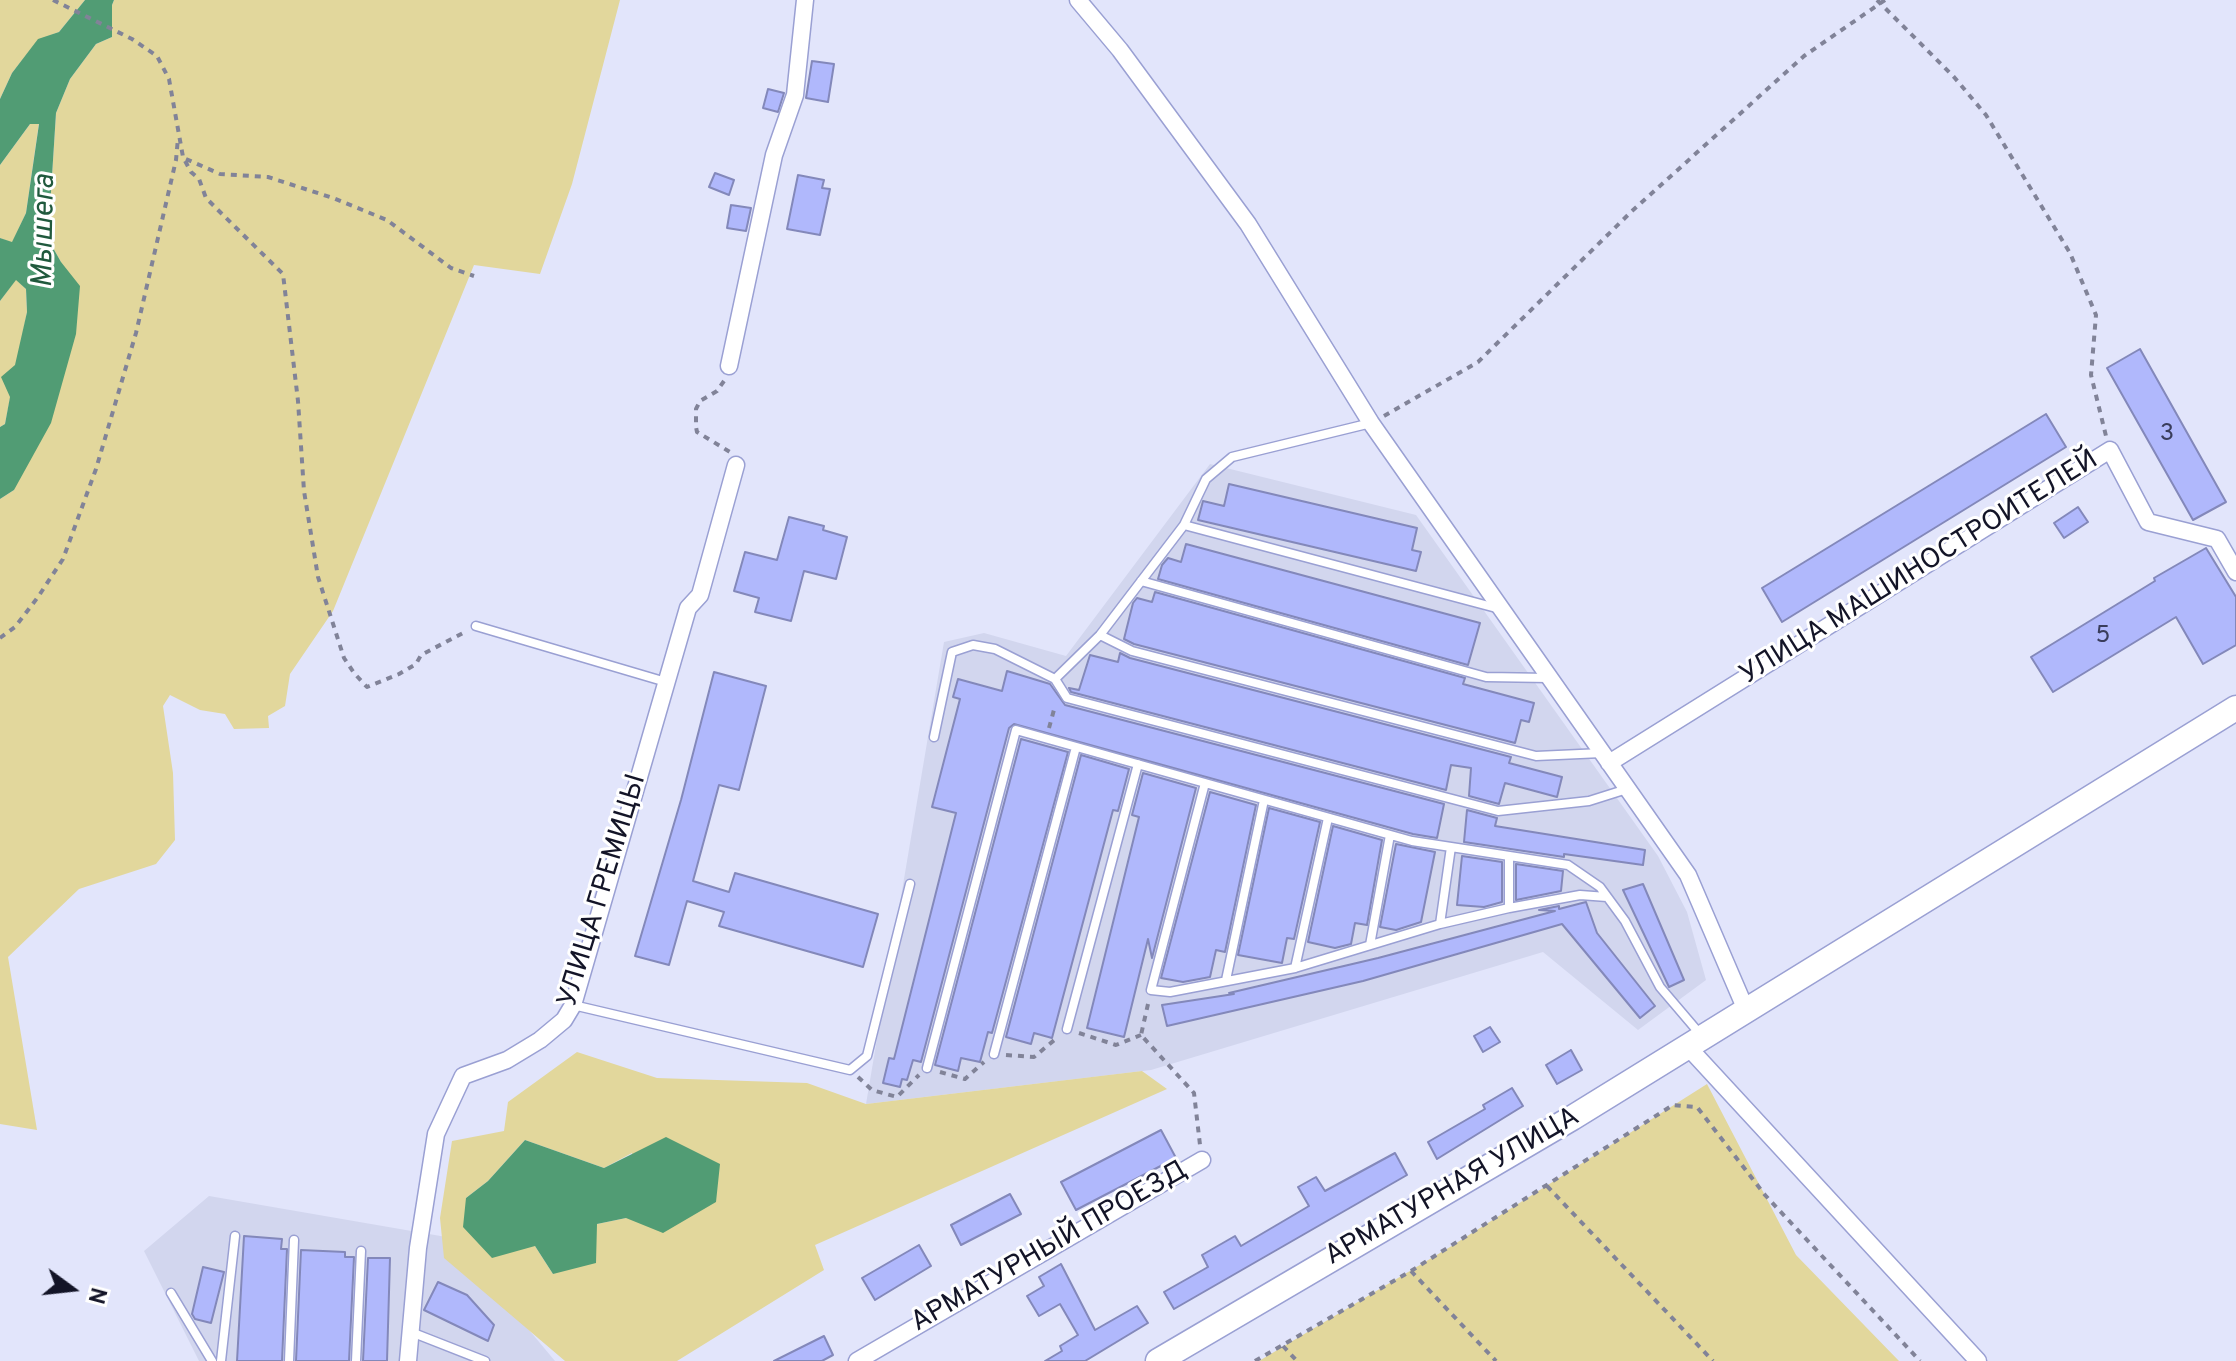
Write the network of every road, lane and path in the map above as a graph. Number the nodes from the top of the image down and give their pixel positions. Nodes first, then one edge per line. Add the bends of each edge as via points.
1 (53, 0) edge
2 (805, 0) edge
3 (1078, 0) edge
4 (1881, 1) edge
5 (178, 132) junction
6 (183, 157) junction
7 (474, 276) dead end
8 (729, 366) joint
9 (1371, 423) junction
10 (2110, 450) junction
11 (736, 465) joint
12 (1184, 525) junction
13 (2236, 572) edge
14 (1141, 581) junction
15 (1501, 609) junction
16 (476, 626) joint
17 (1100, 635) junction
18 (0, 638) edge
19 (1550, 678) junction
20 (1058, 682) junction
21 (667, 683) junction
22 (2236, 708) edge
23 (934, 737) dead end
24 (1046, 738) junction
25 (1076, 747) junction
26 (1605, 758) junction
27 (1138, 764) junction
28 (1205, 783) junction
29 (1627, 789) junction
30 (1264, 800) junction
31 (1328, 818) junction
32 (1390, 835) junction
33 (1451, 847) junction
34 (1509, 856) junction
35 (910, 884) dead end
36 (1607, 897) junction
37 (1509, 908) junction
38 (1440, 924) junction
39 (1370, 945) junction
40 (1295, 968) junction
41 (1226, 980) junction
42 (1151, 990) junction
43 (573, 1005) junction
44 (1746, 1010) junction
45 (1067, 1029) dead end
46 (1695, 1042) junction
47 (994, 1054) dead end
48 (927, 1068) dead end
49 (1202, 1160) joint
50 (1546, 1186) junction
51 (235, 1236) dead end
52 (294, 1240) dead end
53 (361, 1251) dead end
54 (1411, 1271) junction
55 (171, 1293) dead end
56 (410, 1332) junction
57 (1283, 1346) junction
58 (212, 1361) edge
59 (221, 1361) edge
60 (289, 1361) edge
61 (356, 1361) edge
62 (408, 1361) edge
63 (485, 1361) edge
64 (857, 1361) edge
65 (1158, 1361) edge
66 (1255, 1361) edge
67 (1297, 1361) edge
68 (1496, 1361) edge
69 (1713, 1361) edge
70 (1920, 1361) edge
71 (1978, 1361) edge

1 - 5 path via 157,56 169,79
2 - 8 street via 795,95 774,155
3 - 9 street via 1248,224
4 - 9 path via 1804,56 1631,212 1478,362
4 - 10 path via 1986,115 2070,253 2096,315 2091,375
5 - 6 path
5 - 18 path via 136,333 96,469 63,559 15,627
6 - 7 path via 220,174 303,186 387,220 451,268
6 - 16 path via 206,198 283,274 304,491 318,577 344,658 367,687 399,674 421,655
8 - 11 path via 723,384 700,401 695,416 697,432 726,447
9 - 12 lane via 1232,457 1206,479
9 - 15 street
10 - 13 street, УЛИЦА МАШИНОСТРОИТЕЛЕЙ via 2148,522 2217,539
10 - 26 street, УЛИЦА МАШИНОСТРОИТЕЛЕЙ
11 - 21 street, УЛИЦА ГРЕМИЦЫ via 700,595 688,608
12 - 14 lane
12 - 15 lane
14 - 17 lane
14 - 19 lane via 1486,677
15 - 19 street
16 - 21 lane
17 - 20 lane
17 - 26 lane via 1132,651 1536,756
19 - 26 street
20 - 23 lane via 995,649 973,645 952,652
20 - 24 path
20 - 29 lane via 1067,698 1498,811 1589,801
21 - 43 street, УЛИЦА ГРЕМИЦЫ
22 - 44 street, АРМАТУРНАЯ УЛИЦА
24 - 25 lane
24 - 48 lane via 1016,730
25 - 27 lane
25 - 47 lane
26 - 29 street
27 - 28 lane
27 - 45 lane
28 - 30 lane
28 - 42 lane
29 - 44 street via 1688,875
30 - 31 lane
30 - 41 lane
31 - 32 lane
31 - 40 lane
32 - 33 lane
32 - 39 lane
33 - 34 lane
33 - 38 lane
34 - 36 lane via 1568,865
34 - 37 lane
35 - 43 lane via 867,1056 850,1070
36 - 37 lane via 1580,895
36 - 46 lane
37 - 38 lane
38 - 39 lane
39 - 40 lane
40 - 41 lane
41 - 42 lane via 1170,992
42 - 49 path via 1141,1035 1194,1093
43 - 56 street, УЛИЦА ГРЕМИЦЫ via 540,1040 507,1060 463,1076 436,1134
44 - 46 street, АРМАТУРНАЯ УЛИЦА
46 - 65 street, АРМАТУРНАЯ УЛИЦА
46 - 71 street
49 - 64 street, АРМАТУРНЫЙ ПРОЕЗД
50 - 54 path
50 - 69 path
50 - 70 path via 1673,1105 1697,1107 1765,1195
51 - 59 lane
52 - 60 lane
53 - 61 lane
54 - 57 path
54 - 68 path
55 - 58 lane
56 - 62 street, УЛИЦА ГРЕМИЦЫ
56 - 63 lane
57 - 66 path
57 - 67 path

